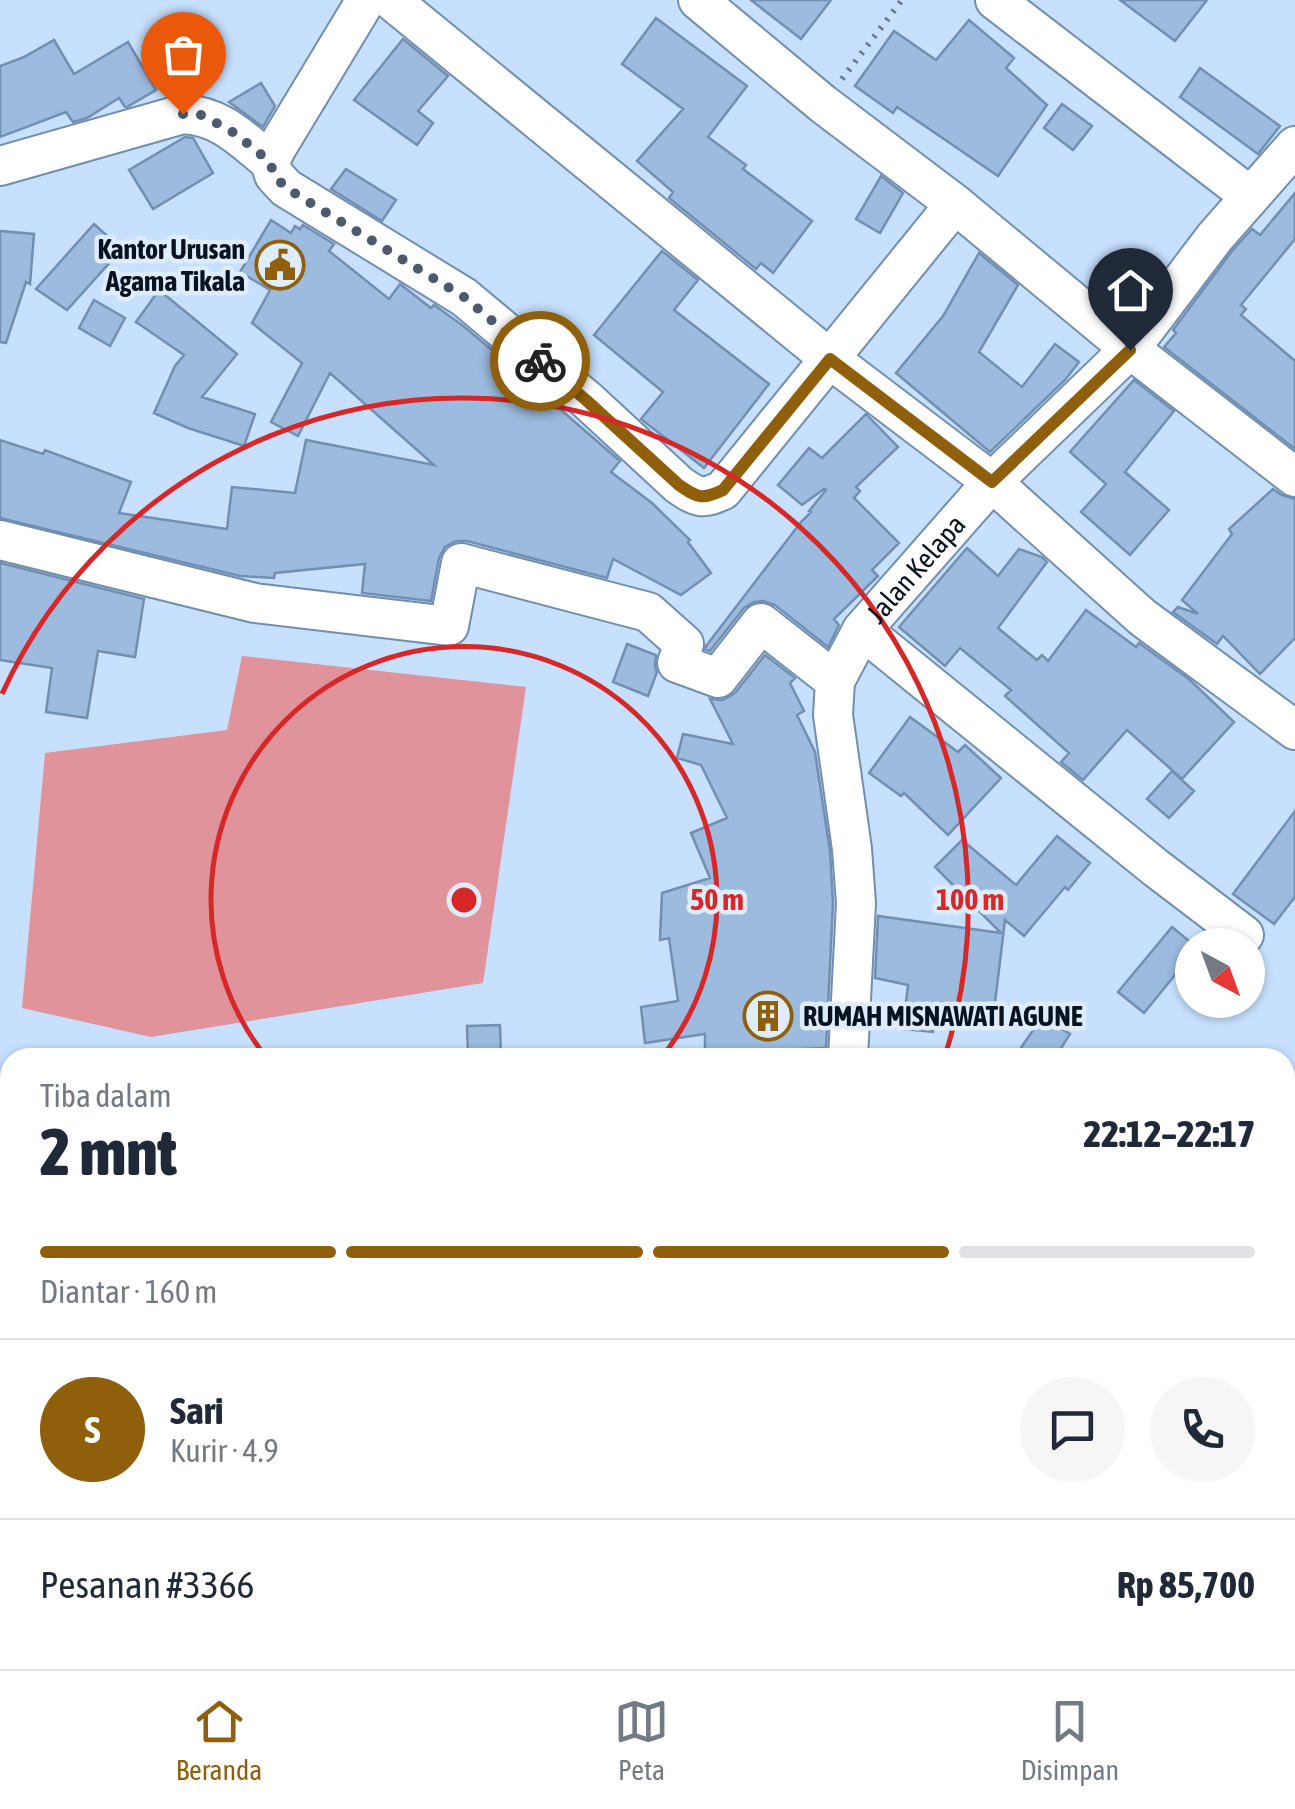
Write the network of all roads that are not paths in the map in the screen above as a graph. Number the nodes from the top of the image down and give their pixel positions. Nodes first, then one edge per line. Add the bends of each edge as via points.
1 (366, 0) edge
2 (391, 0) edge
3 (698, 0) edge
4 (995, 0) edge
5 (1295, 146) edge
6 (270, 162) junction
7 (0, 166) edge
8 (1250, 196) junction
9 (955, 204) junction
10 (1130, 350) junction
11 (830, 359) junction
12 (1295, 476) edge
13 (992, 482) junction
14 (0, 540) edge
15 (862, 630) junction
16 (835, 681) junction
17 (1295, 730) edge
18 (1234, 928) edge
19 (849, 1048) edge

1 - 6 street
2 - 11 street
3 - 9 street
4 - 8 street
5 - 8 street, Jalan Kelapa
6 - 7 street via 216,121 183,114
6 - 11 street via 286,188 464,297 693,494 706,498 723,490
8 - 10 street, Jalan Kelapa
9 - 10 street
9 - 11 street
10 - 12 street
10 - 13 street, Jalan Kelapa
11 - 13 street
13 - 15 street, Jalan Kelapa
13 - 17 street via 1142,617
14 - 16 street via 256,603 449,626 460,563 648,612 684,644 677,662 718,678 761,623
15 - 16 street, Jalan Kelapa
15 - 18 street
16 - 19 street, Jalan Kelapa via 833,715 856,903

